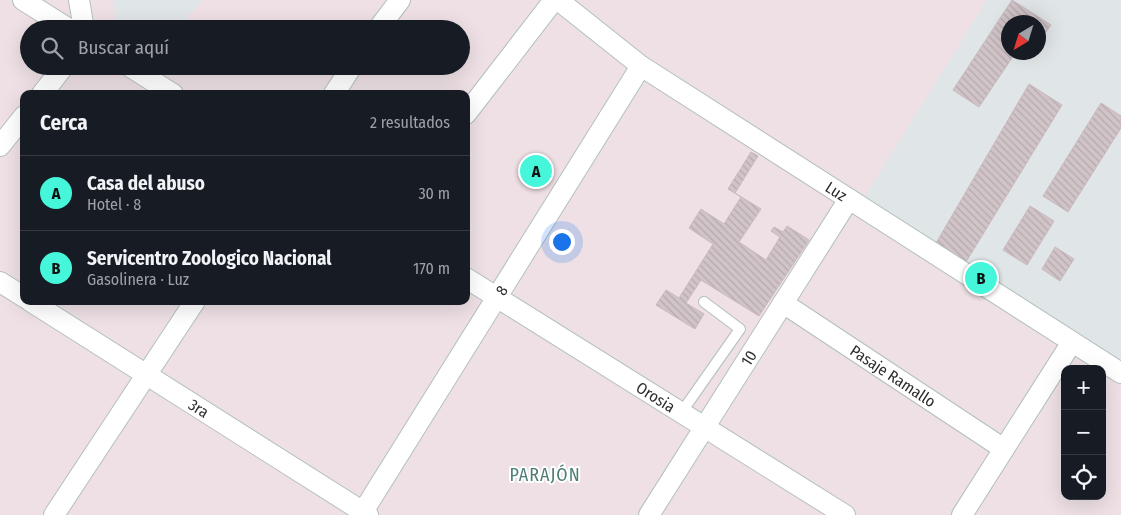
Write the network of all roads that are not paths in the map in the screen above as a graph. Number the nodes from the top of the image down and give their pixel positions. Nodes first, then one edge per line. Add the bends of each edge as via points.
1 (23, 0) edge
2 (79, 0) edge
3 (400, 0) edge
4 (556, 0) edge
5 (55, 20) edge
6 (82, 20) edge
7 (385, 20) edge
8 (641, 66) junction
9 (57, 75) edge
10 (143, 75) edge
11 (346, 75) edge
12 (45, 90) edge
13 (166, 90) edge
14 (337, 90) edge
15 (470, 109) edge
16 (20, 121) edge
17 (0, 146) edge
18 (849, 199) junction
19 (470, 280) edge
20 (0, 282) edge
21 (20, 294) edge
22 (497, 297) junction
23 (704, 302) dead end
24 (782, 304) junction
25 (192, 305) edge
26 (55, 308) edge
27 (1072, 342) junction
28 (1121, 373) edge
29 (145, 374) junction
30 (682, 413) junction
31 (704, 427) junction
32 (1004, 449) junction
33 (819, 508) edge
34 (364, 514) edge
35 (54, 515) edge
36 (649, 515) edge
37 (845, 515) edge
38 (962, 515) edge

1 - 5 street
2 - 6 street
3 - 7 street
4 - 8 street, Luz
4 - 15 street
8 - 18 street, Luz
8 - 22 street, 8
9 - 12 street
10 - 13 street
11 - 14 street
16 - 17 street
18 - 24 street, 10
18 - 27 street, Luz
19 - 22 street, Orosia
20 - 21 street
22 - 30 street, Orosia
22 - 34 street, 8
23 - 30 lane via 740,329
24 - 31 street, 10
24 - 32 street, Pasaje Ramallo
25 - 29 street
26 - 29 street, 3ra
27 - 28 street, Luz
27 - 32 street
29 - 34 street, 3ra
29 - 35 street
30 - 31 street, Orosia
31 - 33 street, Orosia
31 - 36 street, 10
32 - 38 street
33 - 37 street, Orosia

